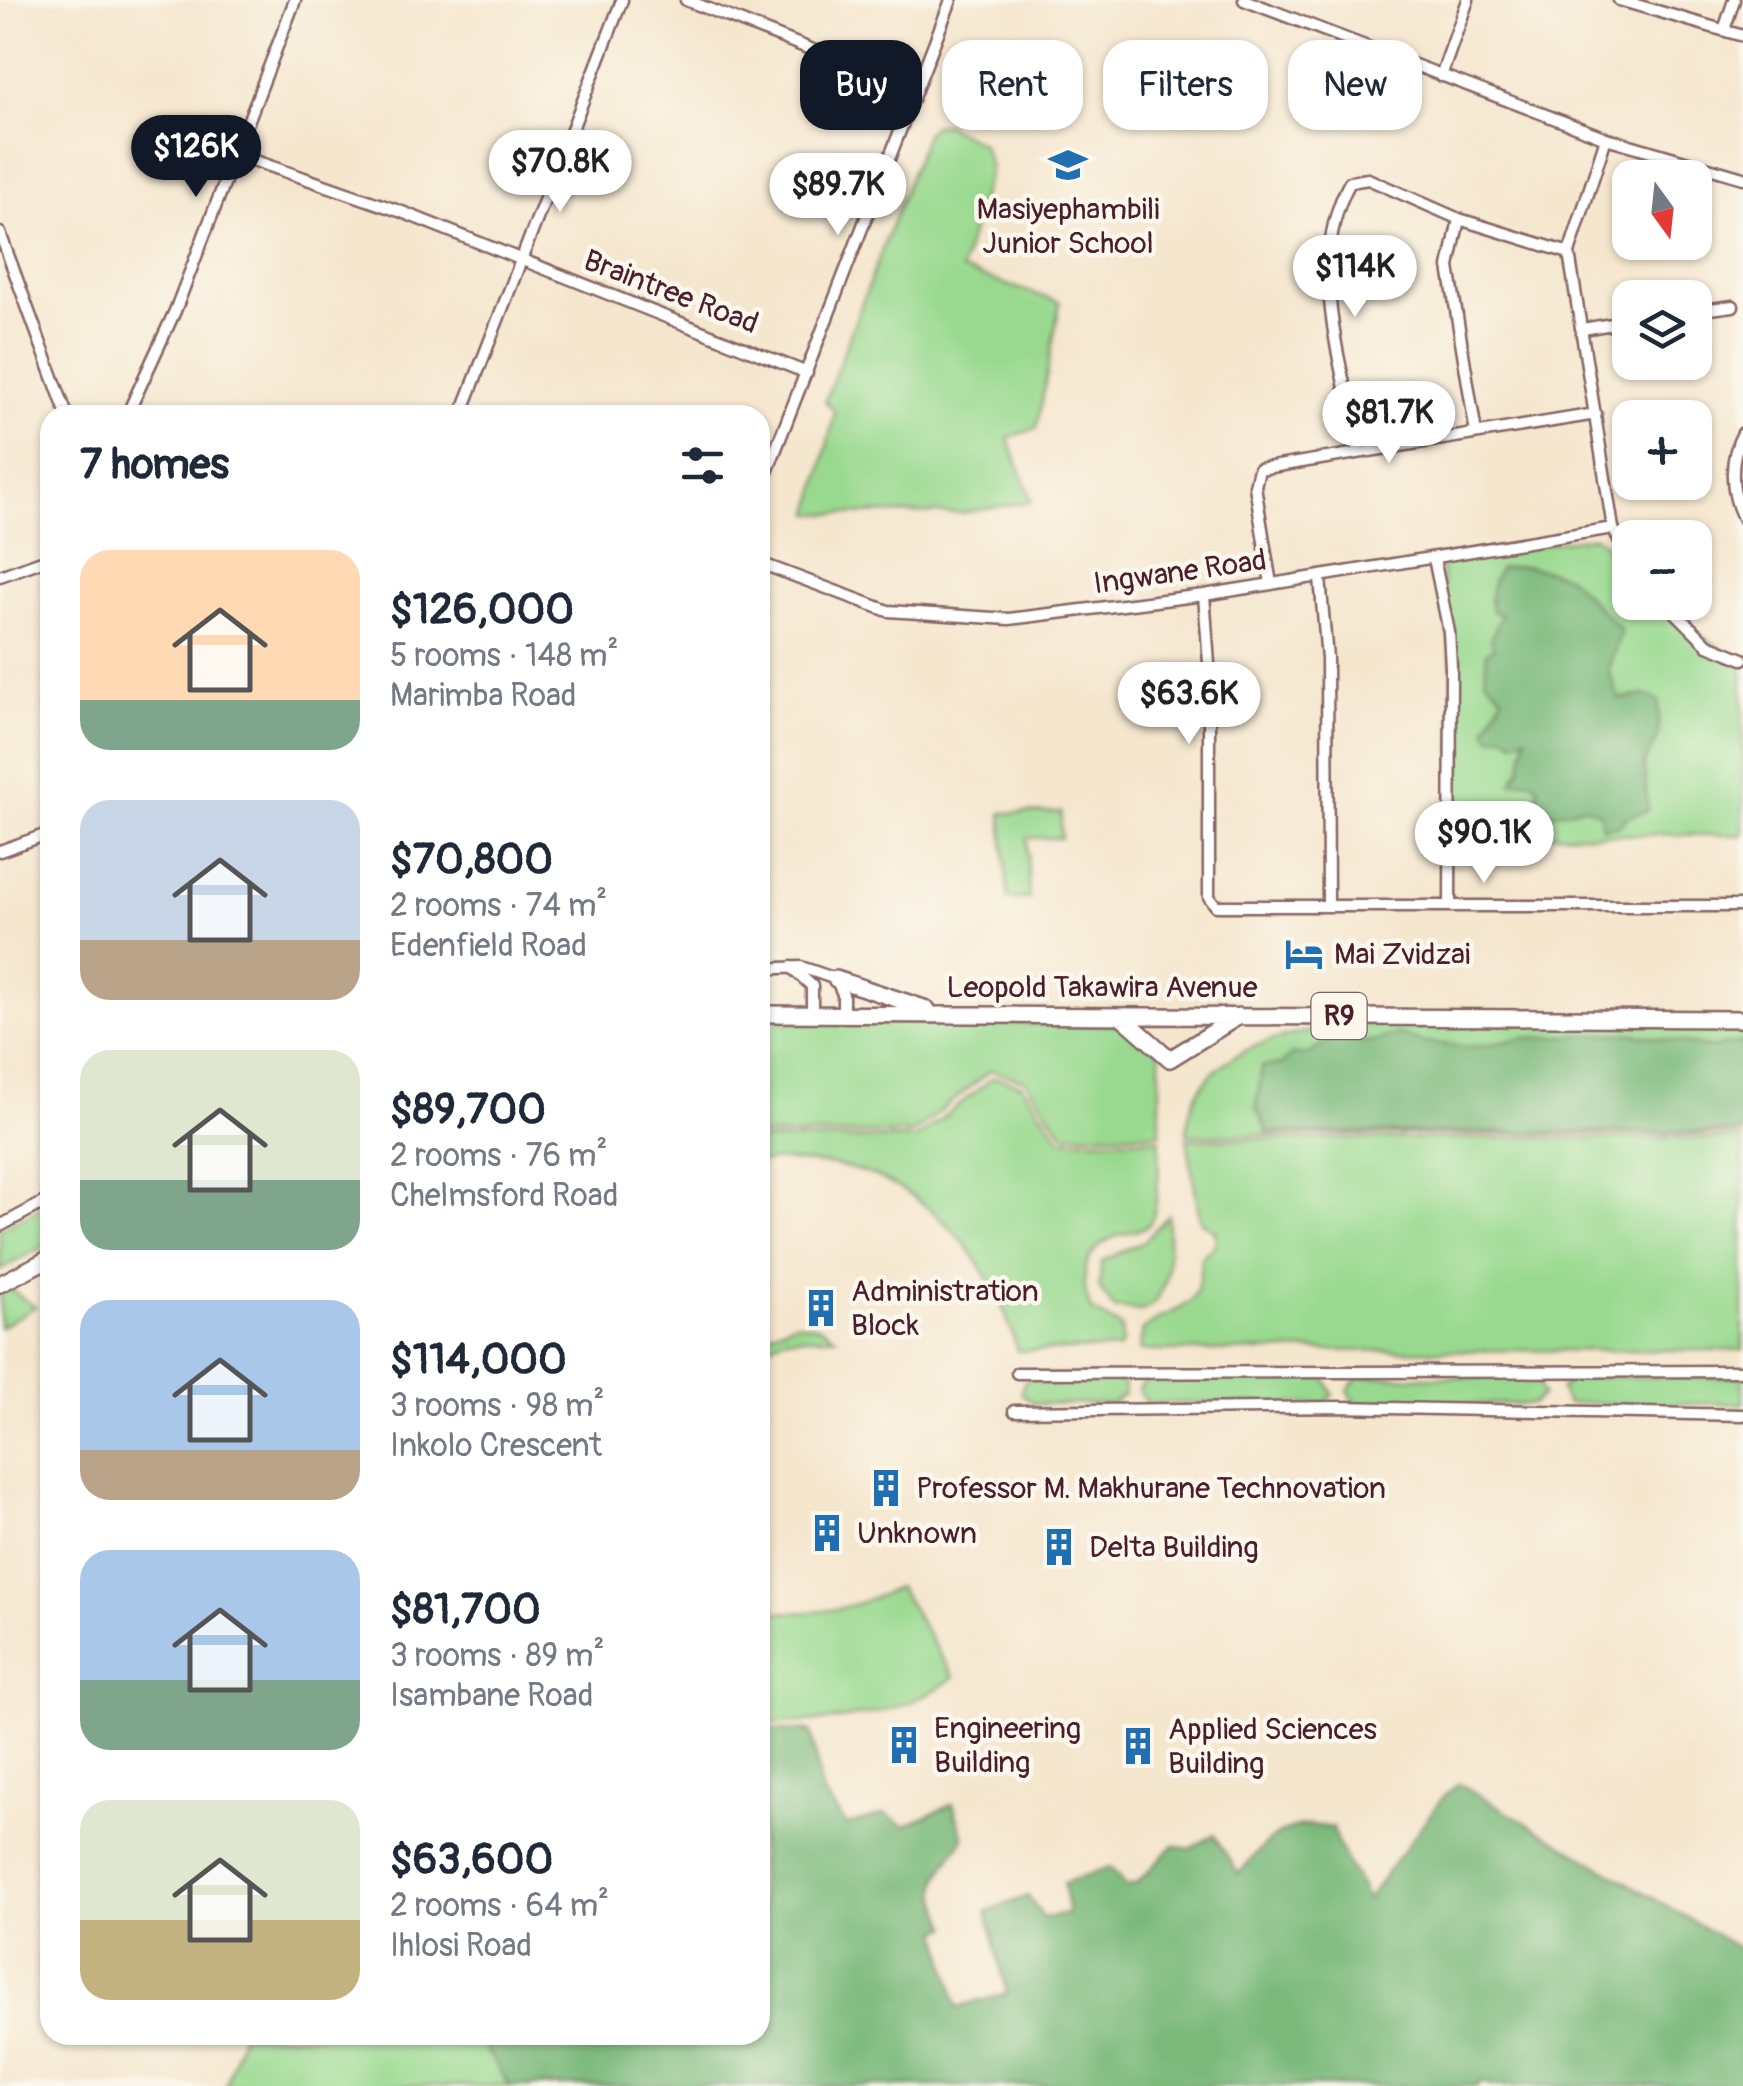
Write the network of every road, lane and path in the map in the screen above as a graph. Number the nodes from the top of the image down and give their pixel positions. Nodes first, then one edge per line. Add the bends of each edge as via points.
1 (295, 0) edge
2 (622, 0) edge
3 (686, 0) edge
4 (951, 0) edge
5 (1244, 0) edge
6 (1468, 0) edge
7 (1619, 0) edge
8 (1734, 0) edge
9 (1724, 30) junction
10 (1743, 36) edge
11 (800, 45) edge
12 (922, 71) edge
13 (1441, 76) junction
14 (899, 130) edge
15 (1606, 138) junction
16 (235, 154) junction
17 (1743, 178) edge
18 (1460, 219) junction
19 (0, 233) edge
20 (1569, 253) junction
21 (521, 260) junction
22 (1733, 306) dead end
23 (1712, 309) edge
24 (1612, 325) edge
25 (1582, 329) junction
26 (806, 373) junction
27 (63, 405) edge
28 (132, 405) edge
29 (464, 405) edge
30 (1596, 414) junction
31 (1476, 433) junction
32 (1743, 433) edge
33 (1358, 450) junction
34 (770, 465) edge
35 (1743, 518) edge
36 (1612, 521) edge
37 (1612, 528) edge
38 (1434, 558) junction
39 (40, 562) edge
40 (770, 566) edge
41 (0, 576) edge
42 (1320, 578) junction
43 (1271, 584) junction
44 (1204, 595) junction
45 (1683, 620) edge
46 (1743, 659) edge
47 (40, 836) edge
48 (0, 851) edge
49 (1328, 904) junction
50 (1450, 906) junction
51 (1743, 906) edge
52 (790, 966) junction
53 (770, 968) edge
54 (836, 978) junction
55 (812, 1012) junction
56 (843, 1012) junction
57 (936, 1012) junction
58 (770, 1014) edge
59 (1241, 1015) junction
60 (1122, 1016) junction
61 (1743, 1019) edge
62 (40, 1204) edge
63 (0, 1226) edge
64 (40, 1263) edge
65 (0, 1284) edge
66 (1743, 1372) edge
67 (1017, 1374) dead end
68 (1014, 1411) dead end
69 (1743, 1415) edge

1 - 16 street
2 - 21 street
3 - 11 street
4 - 12 street
5 - 13 street
6 - 13 street
7 - 9 street
8 - 9 street
9 - 10 street
13 - 15 street
14 - 26 street
15 - 17 street
15 - 20 street
16 - 21 street, Braintree Road
16 - 28 street
18 - 20 street
18 - 31 street via 1449,267
18 - 33 street via 1368,179 1346,188 1332,230 1328,274
19 - 27 street
20 - 25 street
21 - 26 street, Braintree Road
21 - 29 street
22 - 23 street
24 - 25 street
25 - 30 street
26 - 34 street
30 - 31 street
30 - 36 street
31 - 33 street
32 - 35 street via 1733,463
33 - 43 street via 1256,474
37 - 38 street, Ingwane Road
38 - 42 street, Ingwane Road
38 - 50 street via 1449,632
39 - 41 street
40 - 44 street, Ingwane Road via 888,611 949,619 1040,617
42 - 43 street, Ingwane Road
42 - 49 street via 1328,659
43 - 44 street, Ingwane Road
44 - 49 street via 1209,897 1216,906
45 - 46 street via 1708,645
47 - 48 street
49 - 50 street
50 - 51 street
52 - 53 street
52 - 54 street
52 - 55 street via 812,986
54 - 56 street
54 - 57 highway
55 - 56 highway, Leopold Takawira Avenue / R9
55 - 58 highway, Leopold Takawira Avenue / R9
56 - 57 highway, Leopold Takawira Avenue / R9
57 - 60 highway, Leopold Takawira Avenue / R9
59 - 60 highway, Leopold Takawira Avenue / R9
59 - 60 highway via 1170,1058
59 - 61 highway, Leopold Takawira Avenue / R9
62 - 63 street
64 - 65 highway
66 - 67 street
68 - 69 street via 1339,1407

